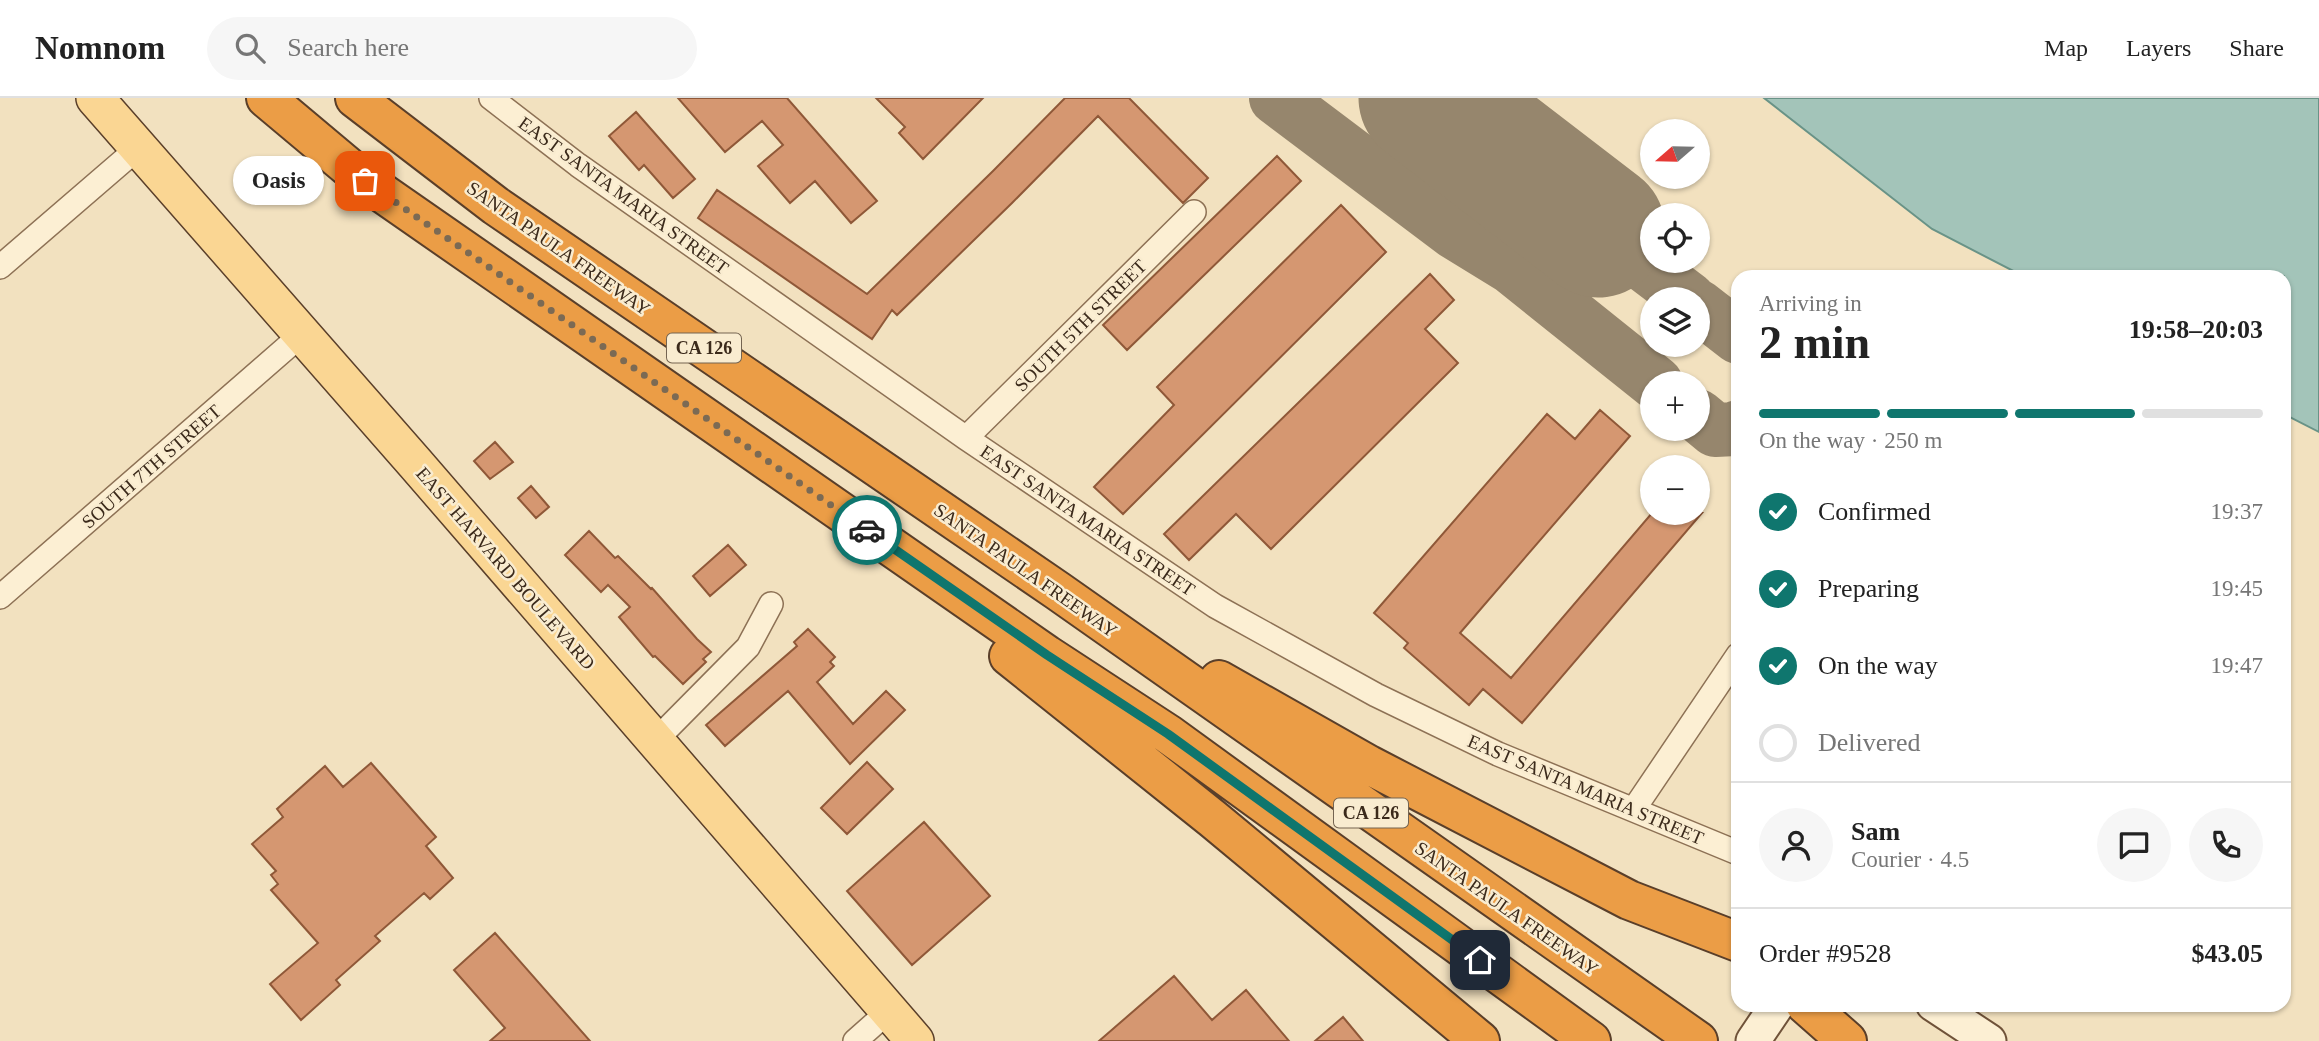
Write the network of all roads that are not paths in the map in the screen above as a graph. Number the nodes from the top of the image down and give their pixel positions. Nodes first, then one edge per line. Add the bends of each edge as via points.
1 (95, 98) edge
2 (266, 98) edge
3 (355, 98) edge
4 (491, 98) edge
5 (138, 148) junction
6 (1194, 212) dead end
7 (0, 267) edge
8 (301, 335) junction
9 (966, 438) junction
10 (912, 562) junction
11 (1058, 591) junction
12 (0, 597) edge
13 (771, 604) dead end
14 (1731, 665) edge
15 (655, 741) junction
16 (1634, 809) junction
17 (1731, 850) edge
18 (1731, 939) edge
19 (889, 1011) junction
20 (1772, 1012) edge
21 (1814, 1012) edge
22 (1945, 1012) edge
23 (1692, 1037) edge
24 (855, 1041) edge
25 (915, 1041) edge
26 (1480, 1041) edge
27 (1591, 1041) edge
28 (1753, 1041) edge
29 (1847, 1041) edge
30 (1989, 1041) edge

1 - 5 main road, EAST HARVARD BOULEVARD
2 - 10 highway, CA 126 via 365,181
3 - 11 highway, SANTA PAULA FREEWAY / CA 126 via 496,206
4 - 9 street, EAST SANTA MARIA STREET via 578,165
5 - 7 street
5 - 8 main road, EAST HARVARD BOULEVARD
6 - 9 street, SOUTH 5TH STREET
8 - 12 street, SOUTH 7TH STREET
8 - 15 main road, EAST HARVARD BOULEVARD
9 - 16 street, EAST SANTA MARIA STREET via 1215,606 1389,701 1499,754
10 - 26 highway via 957,614
10 - 27 highway, CA 126 via 1168,734
11 - 18 highway via 1369,765 1629,900
11 - 23 highway, SANTA PAULA FREEWAY / CA 126
13 - 15 street via 748,647
14 - 16 street
15 - 19 main road, EAST HARVARD BOULEVARD
16 - 17 street, EAST SANTA MARIA STREET
19 - 24 street
19 - 25 main road, EAST HARVARD BOULEVARD
20 - 28 street
21 - 29 highway
22 - 30 street

